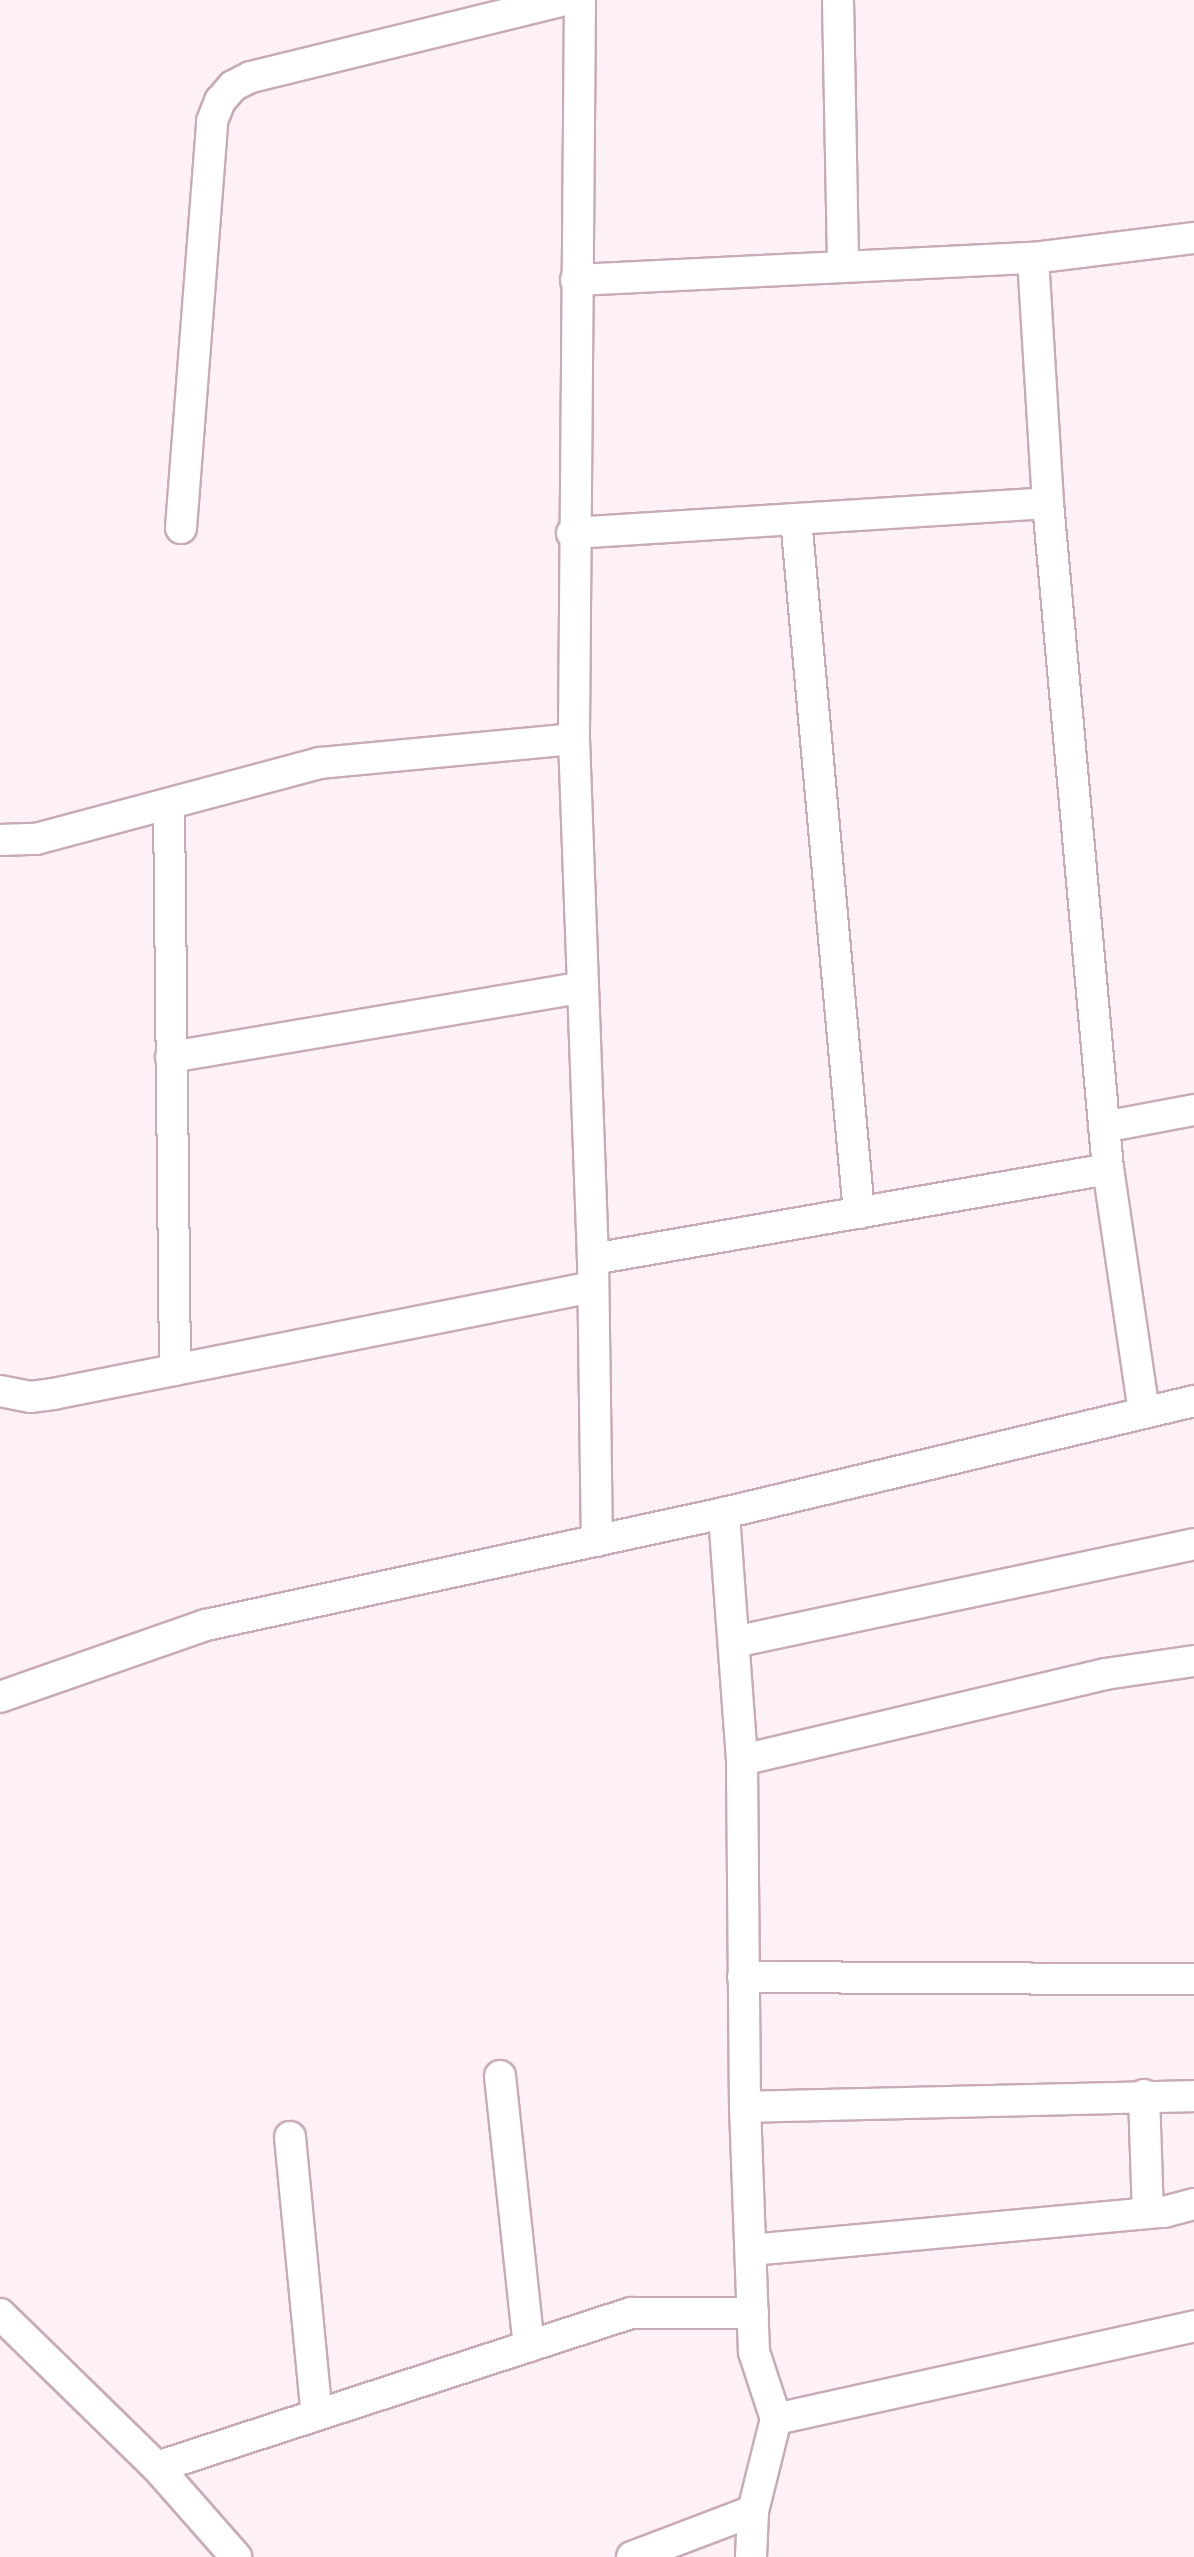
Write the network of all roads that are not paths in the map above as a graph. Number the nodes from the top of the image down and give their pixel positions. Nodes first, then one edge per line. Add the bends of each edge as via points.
1 (564, 0) edge
2 (580, 0) edge
3 (838, 0) edge
4 (1194, 238) edge
5 (1033, 258) junction
6 (843, 267) junction
7 (576, 280) junction
8 (1048, 503) junction
9 (796, 519) junction
10 (181, 528) dead end
11 (572, 533) junction
12 (574, 739) junction
13 (169, 804) junction
14 (0, 840) edge
15 (581, 988) junction
16 (171, 1057) junction
17 (1194, 1110) edge
18 (1104, 1127) junction
19 (1108, 1169) junction
20 (859, 1213) junction
21 (593, 1273) junction
22 (175, 1370) junction
23 (0, 1391) edge
24 (1194, 1401) edge
25 (1144, 1412) junction
26 (724, 1513) junction
27 (597, 1541) junction
28 (1194, 1544) edge
29 (734, 1642) junction
30 (1194, 1661) edge
31 (0, 1697) edge
32 (742, 1760) junction
33 (743, 1977) junction
34 (1194, 1979) edge
35 (500, 2076) dead end
36 (1144, 2095) junction
37 (1194, 2096) edge
38 (745, 2107) junction
39 (290, 2137) dead end
40 (1194, 2204) edge
41 (1148, 2213) junction
42 (751, 2250) junction
43 (753, 2313) junction
44 (0, 2314) edge
45 (1194, 2326) edge
46 (529, 2346) junction
47 (317, 2415) junction
48 (776, 2419) junction
49 (157, 2467) junction
50 (753, 2511) junction
51 (236, 2557) edge
52 (632, 2557) edge
53 (751, 2557) edge

1 - 10 street via 251,77 220,101 212,121
2 - 7 street
3 - 6 street
4 - 5 street
5 - 6 street
5 - 8 street
6 - 7 street
7 - 11 street
8 - 9 street
8 - 18 street
9 - 11 street
9 - 20 street
11 - 12 street
12 - 13 street via 320,763
12 - 15 street
13 - 14 street via 36,839
13 - 16 street
15 - 16 street
15 - 21 street
16 - 22 street
17 - 18 street
18 - 19 street
19 - 20 street
19 - 25 street
20 - 21 street
21 - 22 street
21 - 27 street
22 - 23 street via 30,1397
24 - 25 street
25 - 26 street
26 - 27 street
26 - 29 street
27 - 31 street via 206,1625
28 - 29 street
29 - 32 street
30 - 32 street via 1105,1674
32 - 33 street
33 - 34 street
33 - 38 street
35 - 46 street
36 - 37 street
36 - 38 street
36 - 41 street
38 - 42 street
39 - 47 street
40 - 41 street
41 - 42 street
42 - 43 street
43 - 46 street via 631,2313
43 - 48 street via 754,2352
44 - 49 street
45 - 48 street
46 - 47 street
47 - 49 street
48 - 50 street
49 - 51 street
50 - 52 street
50 - 53 street

